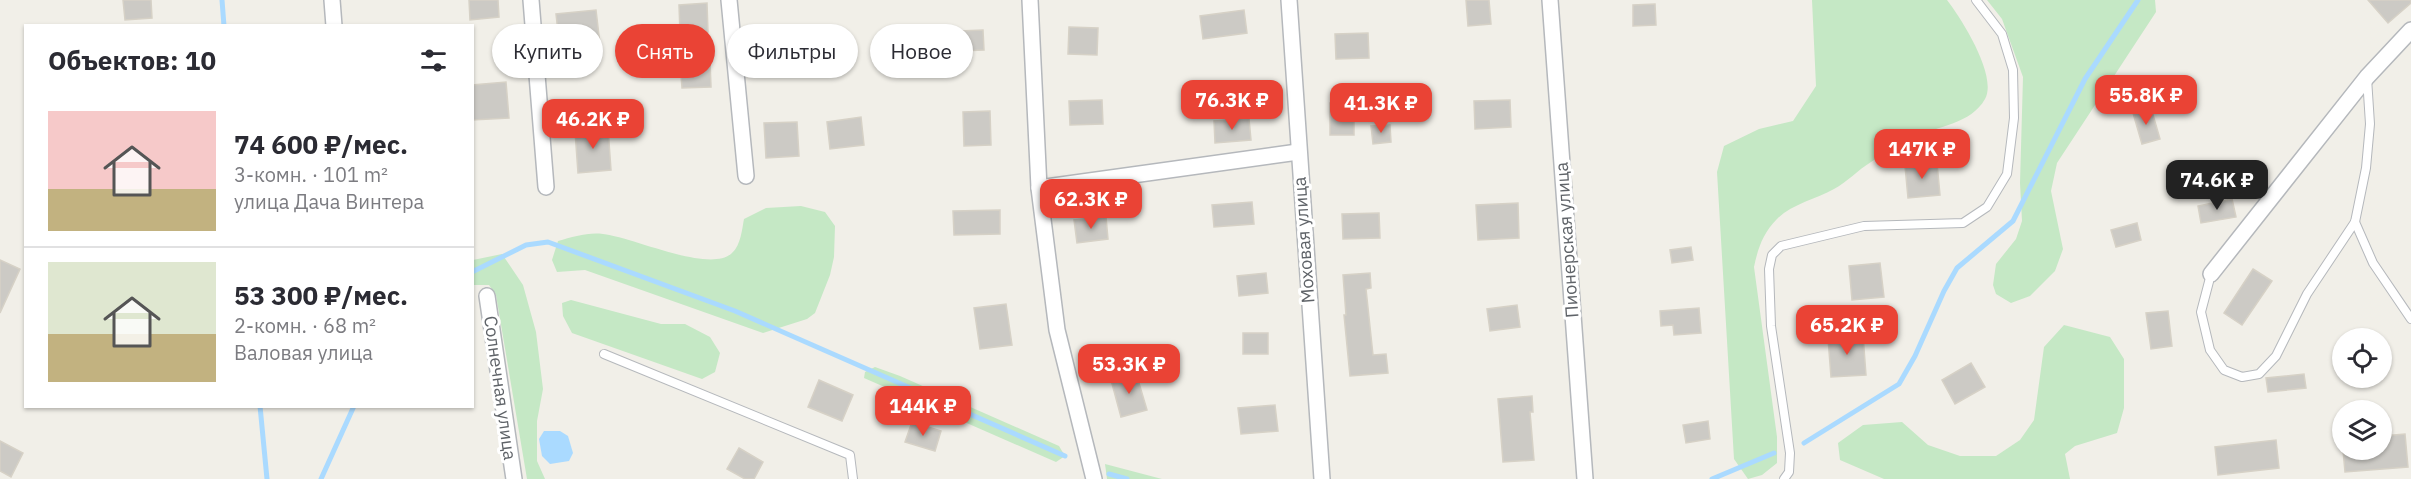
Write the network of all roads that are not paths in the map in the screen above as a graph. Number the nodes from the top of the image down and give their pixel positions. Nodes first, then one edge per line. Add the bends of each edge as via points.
1 (332, 0) edge
2 (531, 0) edge
3 (729, 0) edge
4 (1030, 0) edge
5 (1289, 0) edge
6 (1550, 0) edge
7 (1976, 0) edge
8 (334, 24) edge
9 (2411, 30) edge
10 (2367, 77) junction
11 (1298, 152) junction
12 (746, 176) dead end
13 (546, 187) dead end
14 (1039, 188) junction
15 (2355, 222) junction
16 (2211, 274) joint
17 (487, 296) dead end
18 (2411, 319) edge
19 (604, 354) dead end
20 (514, 479) edge
21 (853, 479) edge
22 (1094, 479) edge
23 (1322, 479) edge
24 (1585, 479) edge
25 (1784, 479) edge

1 - 8 street
2 - 13 street
3 - 12 street
4 - 14 street
5 - 11 street, Моховая улица
6 - 24 street, Пионерская улица
7 - 25 lane via 2002,34 2013,70 2014,118 2007,174 1987,207 1964,223 1864,226 1781,246 1772,255 1771,326 1790,453 1789,472
9 - 10 street
10 - 15 lane via 2369,135
10 - 16 street
11 - 14 street
11 - 23 street, Моховая улица
14 - 22 street via 1057,330
15 - 16 lane via 2307,294 2276,356 2259,374 2242,377 2223,370 2210,350 2201,312
15 - 18 lane via 2373,263
17 - 20 street, Солнечная улица
19 - 21 lane via 850,455

